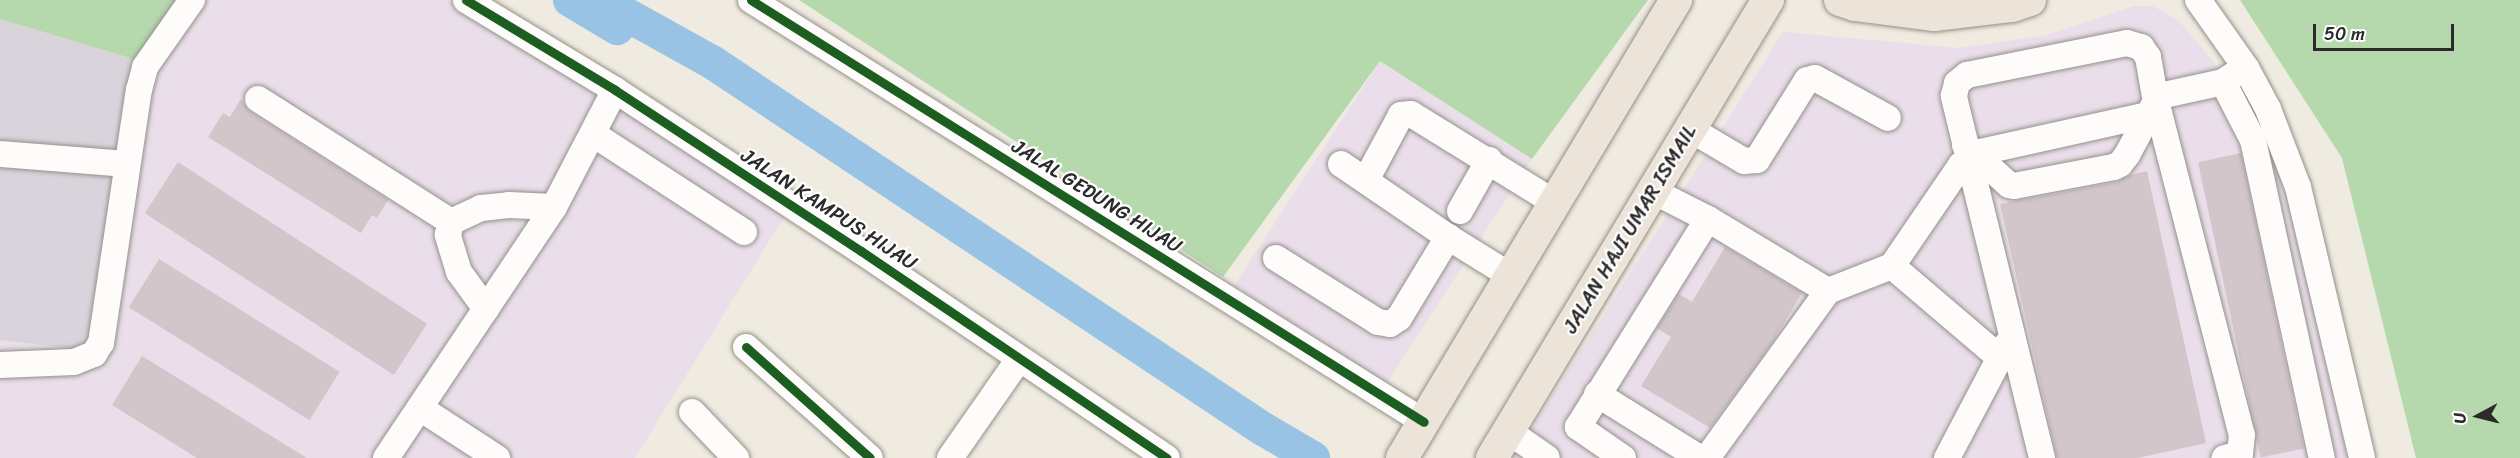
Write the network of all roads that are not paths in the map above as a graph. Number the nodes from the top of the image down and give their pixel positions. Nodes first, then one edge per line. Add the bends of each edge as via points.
1 (192, 0) edge
2 (466, 0) edge
3 (751, 0) edge
4 (1676, 0) edge
5 (1768, 0) edge
6 (1840, 0) edge
7 (2030, 0) edge
8 (2198, 0) edge
9 (2246, 68) junction
10 (2223, 82) junction
11 (615, 90) junction
12 (258, 99) dead end
13 (2153, 105) junction
14 (1888, 118) dead end
15 (1690, 129) junction
16 (593, 134) junction
17 (1970, 152) junction
18 (0, 154) edge
19 (1489, 160) junction
20 (127, 164) junction
21 (1341, 164) dead end
22 (1366, 180) junction
23 (1653, 191) junction
24 (1555, 203) junction
25 (554, 207) junction
26 (1460, 211) dead end
27 (1708, 219) junction
28 (451, 222) junction
29 (744, 232) dead end
30 (1448, 237) junction
31 (1276, 258) dead end
32 (1892, 266) junction
33 (1511, 276) junction
34 (1828, 291) junction
35 (486, 309) junction
36 (2012, 335) junction
37 (746, 347) dead end
38 (2000, 358) junction
39 (1019, 359) junction
40 (0, 365) edge
41 (1598, 394) junction
42 (420, 408) junction
43 (692, 412) dead end
44 (1508, 431) junction
45 (1414, 438) edge
46 (1611, 454) edge
47 (956, 456) edge
48 (386, 458) edge
49 (496, 458) edge
50 (736, 458) edge
51 (870, 458) edge
52 (1167, 458) edge
53 (1492, 458) edge
54 (1547, 458) edge
55 (1700, 458) edge
56 (1707, 458) edge
57 (1947, 458) edge
58 (2042, 458) edge
59 (2225, 458) edge
60 (2322, 458) edge
61 (2362, 458) edge

1 - 20 street via 146,67 138,90
2 - 11 street, JALAN KAMPUS HIJAU
3 - 45 street, JALAL GEDUNG HIJAU
4 - 24 main road
5 - 15 main road, JALAN HAJI UMAR ISMAIL
6 - 7 main road via 1934,15 2012,6
8 - 9 street
9 - 10 street
9 - 61 street via 2268,109 2298,187
10 - 13 street
10 - 60 street via 2253,140
11 - 16 street
11 - 39 street, JALAN KAMPUS HIJAU
12 - 28 street
13 - 17 street
13 - 17 street via 2127,155 2114,167 2014,186
13 - 17 street via 2148,57 2141,47 2127,43 1967,75 1957,83 1954,96
13 - 59 street via 2242,435 2240,454
14 - 15 street via 1815,78 1807,80 1757,160 1744,161
15 - 23 main road, JALAN HAJI UMAR ISMAIL
16 - 25 street
16 - 29 street
17 - 32 street
17 - 36 street
18 - 20 street
19 - 22 street via 1406,114 1401,115
19 - 24 street
19 - 26 street
20 - 40 street via 101,343 94,354 74,362
21 - 22 street
22 - 30 street
23 - 27 street
23 - 44 main road, JALAN HAJI UMAR ISMAIL
24 - 33 main road
25 - 28 street via 481,208
25 - 35 street
27 - 34 street
27 - 41 street
28 - 35 street via 448,235 459,272
30 - 31 street via 1399,318 1390,324 1378,322
30 - 33 street
32 - 34 street
32 - 38 street
33 - 45 main road
34 - 56 street
35 - 42 street
36 - 38 street
36 - 58 street
37 - 51 street
38 - 57 street
39 - 47 street
39 - 52 street, JALAN KAMPUS HIJAU
41 - 46 street via 1578,427
41 - 55 street
42 - 48 street
42 - 49 street
43 - 50 street
44 - 53 main road, JALAN HAJI UMAR ISMAIL
44 - 54 street

